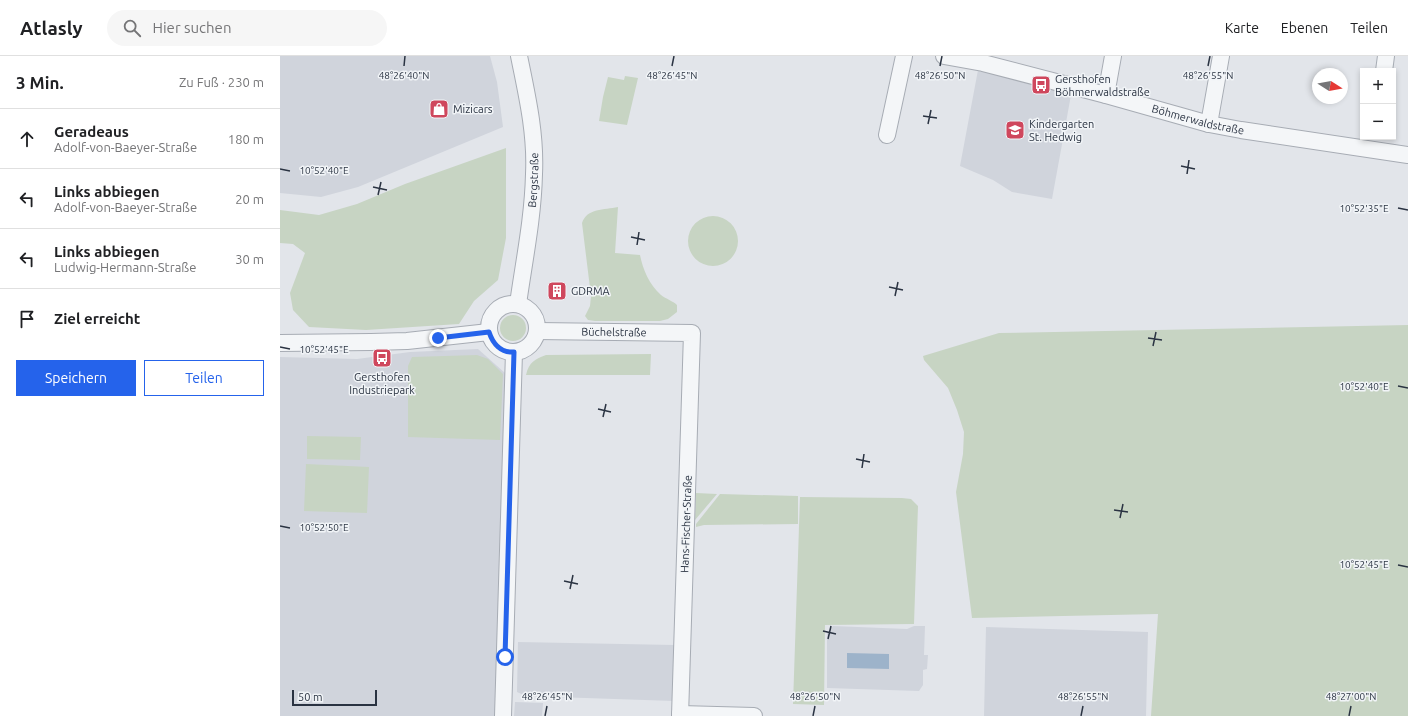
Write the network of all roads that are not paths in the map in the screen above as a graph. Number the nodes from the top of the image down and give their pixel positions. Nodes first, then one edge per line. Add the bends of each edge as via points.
1 (519, 56) edge
2 (904, 56) edge
3 (944, 56) edge
4 (1113, 56) edge
5 (1221, 56) edge
6 (1386, 56) edge
7 (983, 60) edge
8 (1384, 68) edge
9 (1106, 95) junction
10 (1209, 124) junction
11 (887, 135) dead end
12 (1374, 144) edge
13 (1408, 155) edge
14 (518, 304) junction
15 (537, 331) junction
16 (489, 332) junction
17 (692, 333) joint
18 (280, 343) edge
19 (514, 352) junction
20 (680, 715) edge
21 (503, 716) edge
22 (754, 716) edge

1 - 14 street, Bergstraße via 532,133 534,173
2 - 11 street
3 - 7 street, Böhmerwaldstraße
4 - 9 street
5 - 10 street
6 - 8 street
7 - 9 street, Böhmerwaldstraße
9 - 10 street, Böhmerwaldstraße
10 - 12 street, Böhmerwaldstraße via 1241,130
12 - 13 street, Böhmerwaldstraße
14 - 15 street via 532,313
14 - 16 street via 503,306 497,310 489,324
15 - 17 street, Büchelstraße
15 - 19 street via 532,343
16 - 18 street via 407,341
16 - 19 street via 497,346
17 - 20 street, Hans-Fischer-Straße
19 - 21 street
20 - 22 street, Hans-Fischer-Straße

